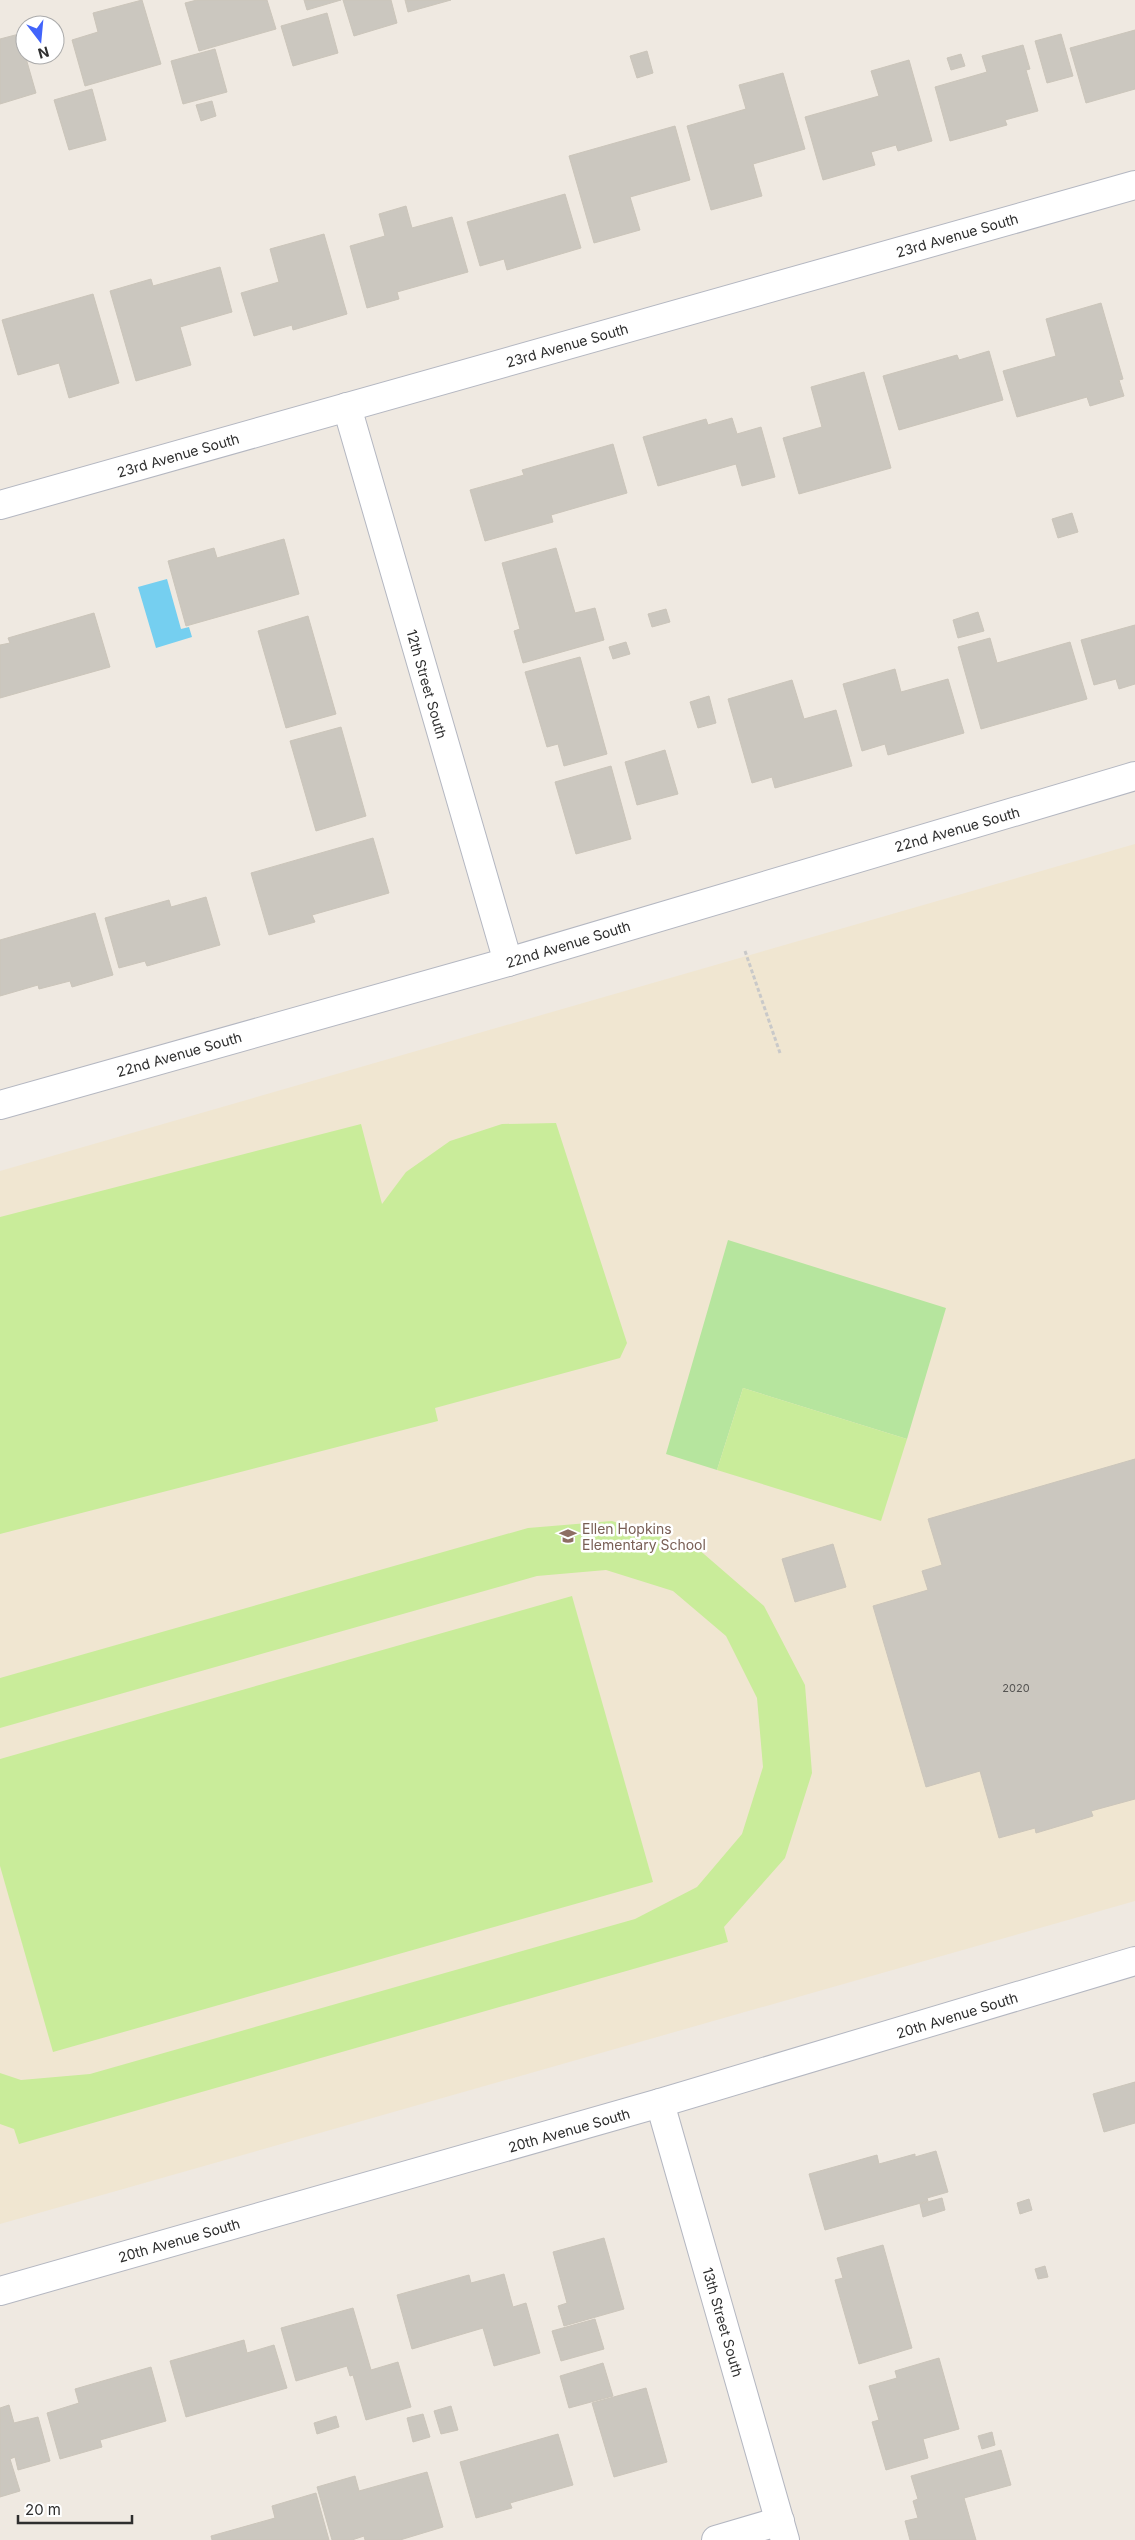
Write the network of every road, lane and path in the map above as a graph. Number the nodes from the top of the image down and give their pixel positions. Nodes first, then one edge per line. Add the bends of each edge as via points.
1 (1135, 185) edge
2 (347, 407) junction
3 (0, 505) edge
4 (1135, 776) edge
5 (745, 950) dead end
6 (508, 962) junction
7 (780, 1053) dead end
8 (0, 1105) edge
9 (1135, 1962) edge
10 (660, 2103) junction
11 (0, 2291) edge
12 (782, 2530) edge
13 (716, 2540) edge

1 - 2 street, 23rd Avenue South
2 - 3 street, 23rd Avenue South
2 - 6 street, 12th Street South
4 - 6 street, 22nd Avenue South
5 - 7 path
6 - 8 street, 22nd Avenue South
9 - 10 street, 20th Avenue South
10 - 11 street, 20th Avenue South
10 - 12 street, 13th Street South
12 - 13 street

